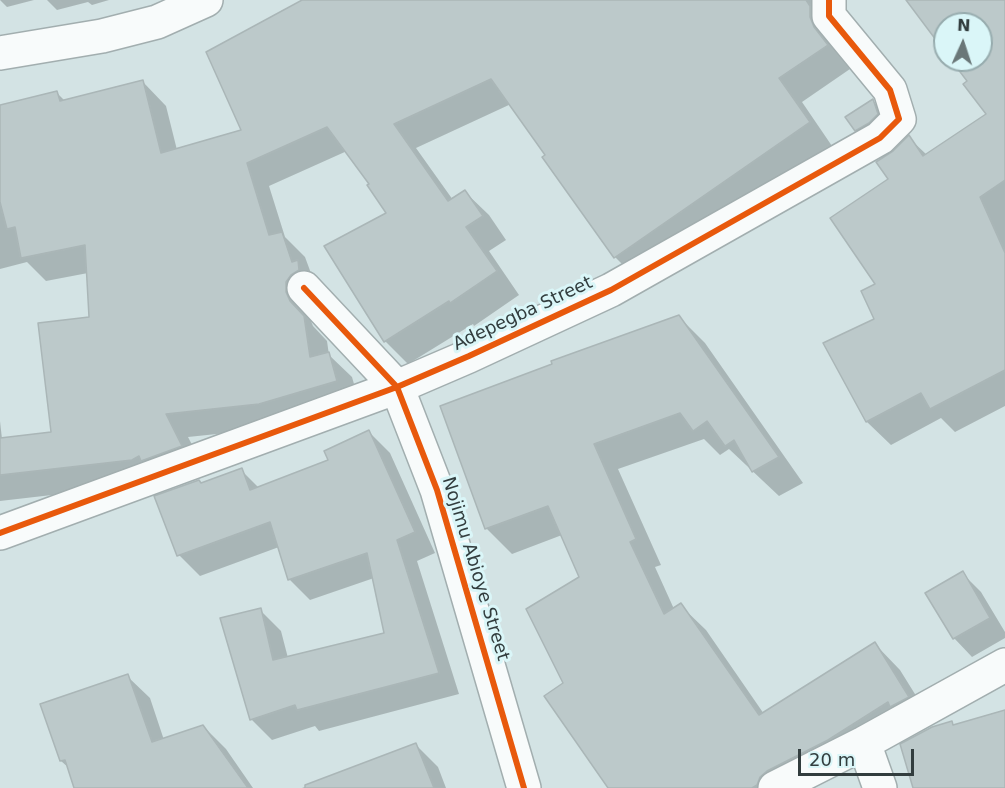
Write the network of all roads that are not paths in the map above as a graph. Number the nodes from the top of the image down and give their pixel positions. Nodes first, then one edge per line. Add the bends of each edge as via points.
1 (206, 0) edge
2 (829, 0) edge
3 (0, 53) edge
4 (304, 288) dead end
5 (397, 387) junction
6 (0, 532) edge
7 (1005, 665) edge
8 (864, 743) junction
9 (524, 788) edge
10 (775, 788) edge
11 (880, 788) edge

1 - 3 street via 157,22 102,36
2 - 5 street, Adepegba Street via 829,16 890,90 899,119 880,138 611,290
4 - 5 street, Nojimu Abioye Street
5 - 6 street, Adepegba Street
5 - 9 street, Nojimu Abioye Street via 438,490
7 - 8 street
8 - 10 street
8 - 11 street

